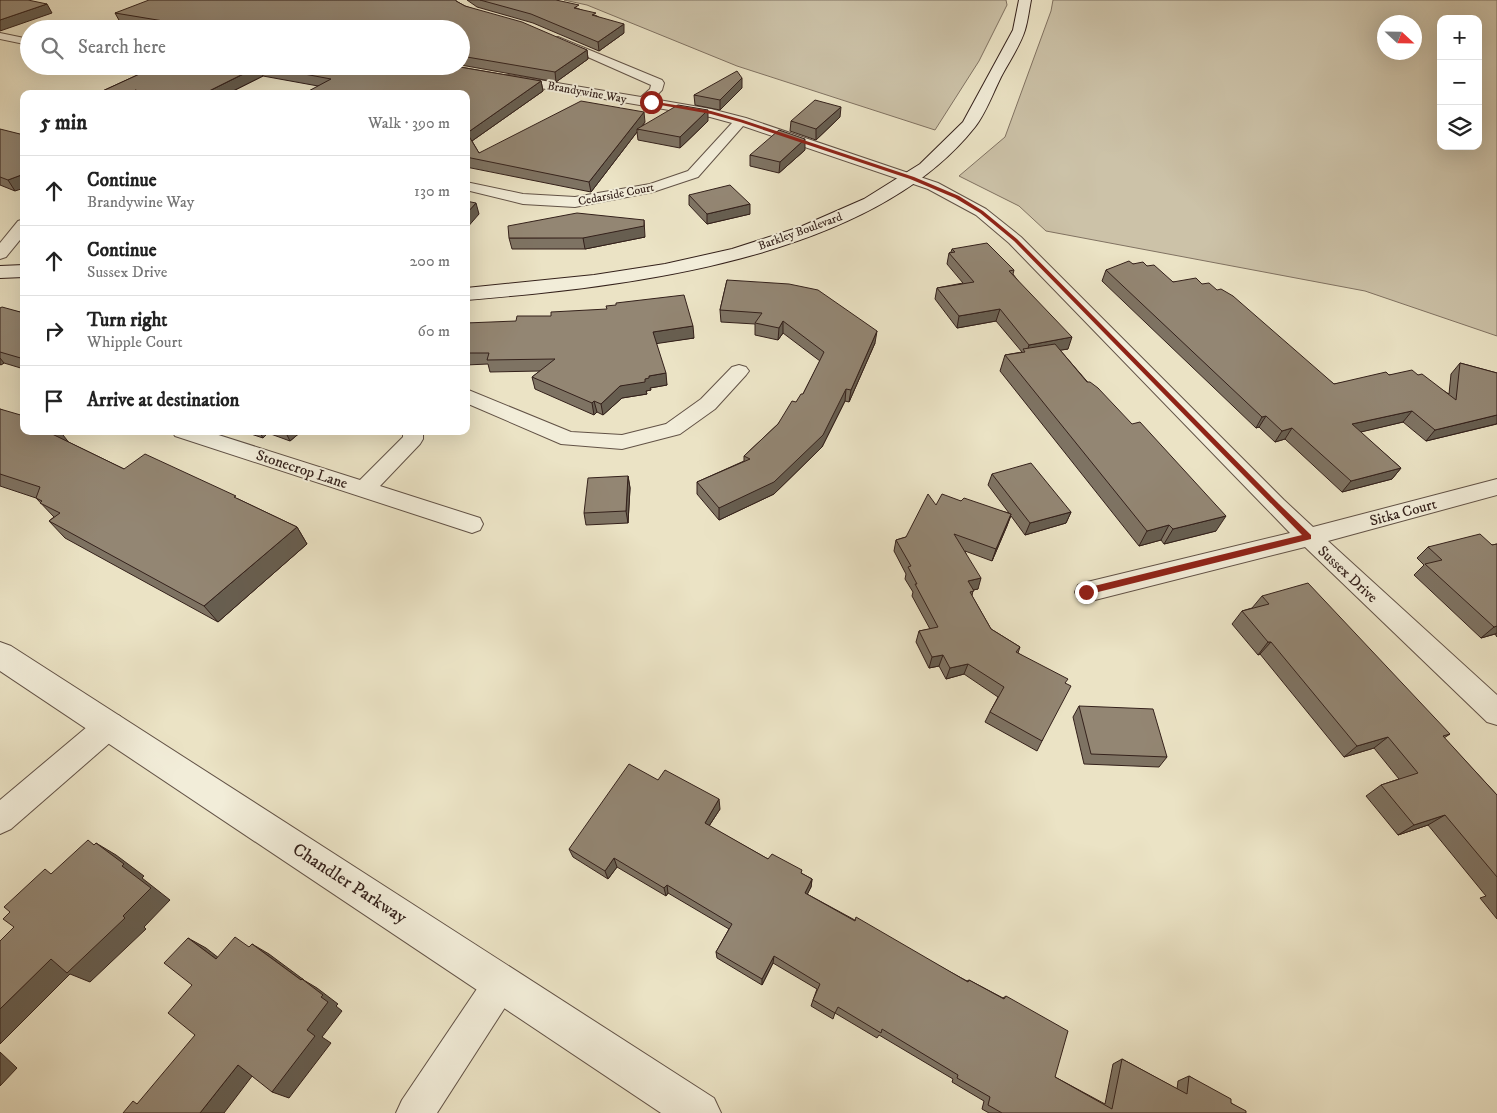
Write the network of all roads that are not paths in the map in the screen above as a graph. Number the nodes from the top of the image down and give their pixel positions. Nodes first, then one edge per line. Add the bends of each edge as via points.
1 (1024, 0) edge
2 (546, 35) edge
3 (0, 36) edge
4 (20, 40) edge
5 (500, 78) edge
6 (643, 102) junction
7 (742, 121) junction
8 (912, 178) junction
9 (470, 187) edge
10 (20, 229) edge
11 (0, 254) edge
12 (20, 271) edge
13 (0, 272) edge
14 (470, 294) edge
15 (739, 371) dead end
16 (470, 396) edge
17 (194, 435) edge
18 (413, 435) edge
19 (1497, 487) edge
20 (364, 490) junction
21 (472, 524) dead end
22 (1309, 537) junction
23 (1086, 592) dead end
24 (0, 655) edge
25 (1497, 713) edge
26 (110, 725) junction
27 (0, 819) edge
28 (501, 983) junction
29 (414, 1113) edge
30 (699, 1113) edge

1 - 8 main road, Barkley Boulevard via 1019,30 969,124 944,153
2 - 6 street via 658,83 656,90
3 - 4 street
5 - 6 street, Brandywine Way
6 - 7 street, Brandywine Way
7 - 8 street, Brandywine Way
7 - 9 street, Cedarside Court via 693,174 653,188 575,202 523,199
8 - 14 main road, Barkley Boulevard via 833,220 760,247 610,281
8 - 22 street, Sussex Drive via 957,197 1001,226
10 - 11 street
12 - 13 main road
15 - 16 street via 708,404 673,430 622,442 568,439
17 - 20 street, Stonecrop Lane
18 - 20 street, Stonecrop Lane via 413,439
19 - 22 street, Sitka Court
20 - 21 street, Stonecrop Lane
22 - 23 street, Sitka Court
22 - 25 street, Sussex Drive
24 - 26 main road, Chandler Parkway
26 - 27 street
26 - 28 main road, Chandler Parkway
28 - 29 street
28 - 30 main road, Chandler Parkway

